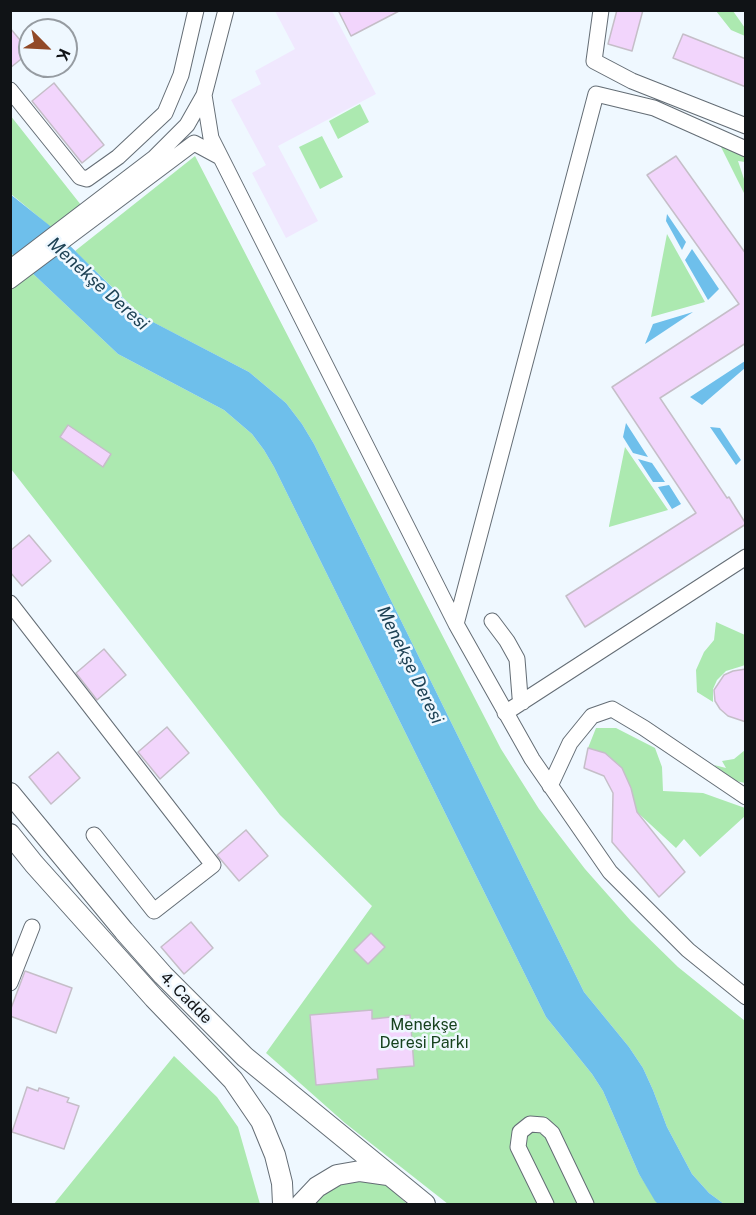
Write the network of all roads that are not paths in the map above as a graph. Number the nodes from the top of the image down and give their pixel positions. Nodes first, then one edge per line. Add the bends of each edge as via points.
1 (196, 10) edge
2 (226, 10) edge
3 (601, 10) edge
4 (10, 90) edge
5 (204, 95) junction
6 (207, 118) junction
7 (746, 126) edge
8 (195, 143) junction
9 (746, 149) edge
10 (220, 157) junction
11 (71, 229) junction
12 (10, 268) edge
13 (10, 281) edge
14 (746, 557) edge
15 (10, 603) edge
16 (492, 621) dead end
17 (456, 624) junction
18 (524, 702) junction
19 (505, 713) junction
20 (550, 786) junction
21 (10, 793) edge
22 (746, 797) edge
23 (10, 834) edge
24 (94, 835) dead end
25 (32, 927) dead end
26 (10, 983) edge
27 (746, 997) edge
28 (388, 1175) junction
29 (421, 1202) edge
30 (283, 1204) edge
31 (301, 1204) edge
32 (546, 1204) edge
33 (586, 1204) edge

1 - 4 street via 181,75 165,113 118,157 87,179 80,177
2 - 5 street
3 - 7 street via 594,61 632,81
5 - 6 street
5 - 11 street via 187,125
6 - 8 street
6 - 10 street
8 - 10 street
8 - 11 street
9 - 17 street via 654,108 596,94
10 - 17 street
11 - 12 street
11 - 13 street
14 - 18 street
15 - 24 street via 213,865 154,911
16 - 18 street via 517,659 520,697
17 - 19 street
18 - 19 street
19 - 20 street
20 - 22 street via 570,743 592,716 612,709
20 - 27 street via 610,872 688,950
21 - 28 main road, 4. Cadde via 170,982 244,1057
23 - 30 main road, 4. Cadde via 154,998 233,1080 261,1120 275,1155
25 - 26 street
28 - 29 main road, 4. Cadde
28 - 31 main road via 360,1171 337,1175 317,1187
32 - 33 street via 518,1147 520,1132 530,1124 543,1125 552,1133

